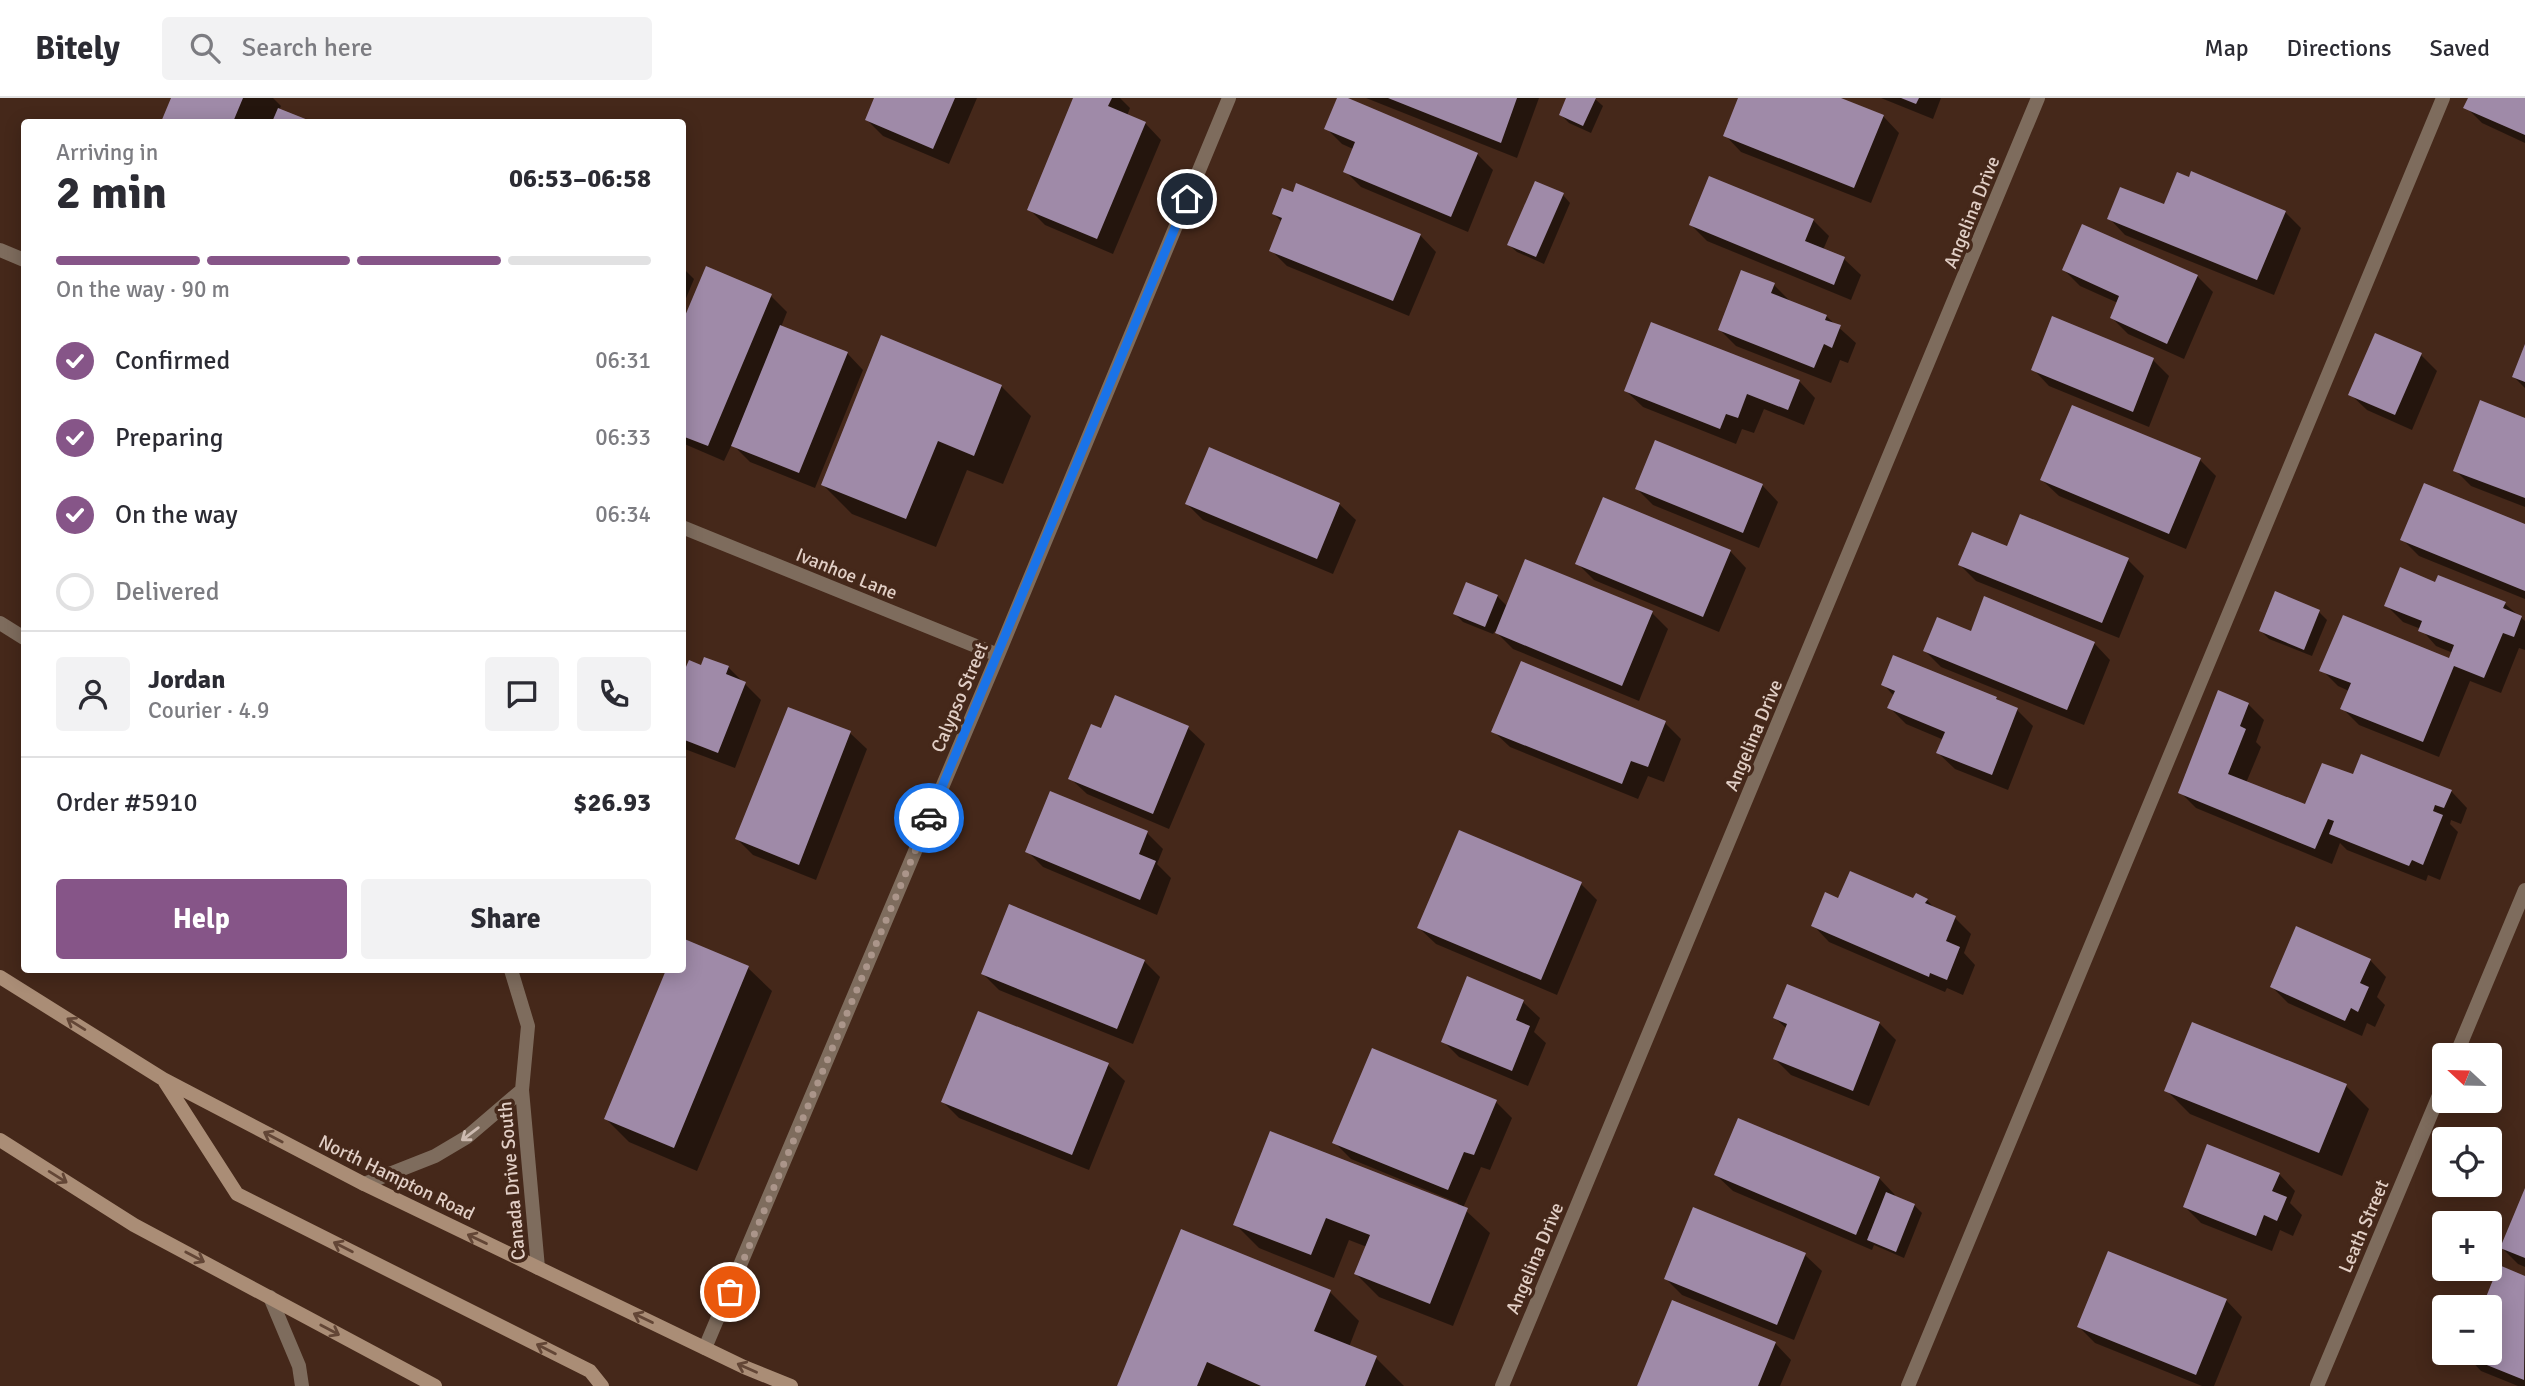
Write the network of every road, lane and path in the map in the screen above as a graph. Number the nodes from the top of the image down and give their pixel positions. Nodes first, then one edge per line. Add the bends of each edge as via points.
1 (1229, 98) edge
2 (2038, 98) edge
3 (2443, 98) edge
4 (0, 250) edge
5 (21, 259) edge
6 (686, 529) edge
7 (0, 623) edge
8 (21, 636) edge
9 (998, 655) junction
10 (2525, 890) edge
11 (512, 973) edge
12 (0, 977) edge
13 (2461, 1043) edge
14 (163, 1079) junction
15 (522, 1090) junction
16 (2432, 1112) edge
17 (0, 1140) edge
18 (364, 1184) junction
19 (538, 1268) junction
20 (270, 1297) junction
21 (705, 1348) junction
22 (302, 1386) edge
23 (435, 1386) edge
24 (603, 1386) edge
25 (790, 1386) edge
26 (1502, 1386) edge
27 (1908, 1386) edge
28 (2317, 1386) edge

1 - 9 street, Calypso Street
2 - 26 street, Angelina Drive
3 - 27 street
4 - 5 street
6 - 9 street, Ivanhoe Lane
7 - 8 street
9 - 21 street, Calypso Street
10 - 13 street
11 - 15 street, Canada Drive South via 528,1026
14 -> 12 main road, North Hampton Road
18 -> 14 main road, North Hampton Road
24 -> 14 main road via 590,1371 237,1194
15 -> 18 street, Canada Drive South via 467,1137 435,1156
15 - 19 street, Canada Drive South
16 - 28 street, Leath Street
17 -> 20 main road via 134,1225
19 -> 18 main road, North Hampton Road
21 -> 19 main road, North Hampton Road
20 - 22 street via 299,1366
20 -> 23 main road
25 -> 21 main road, North Hampton Road

